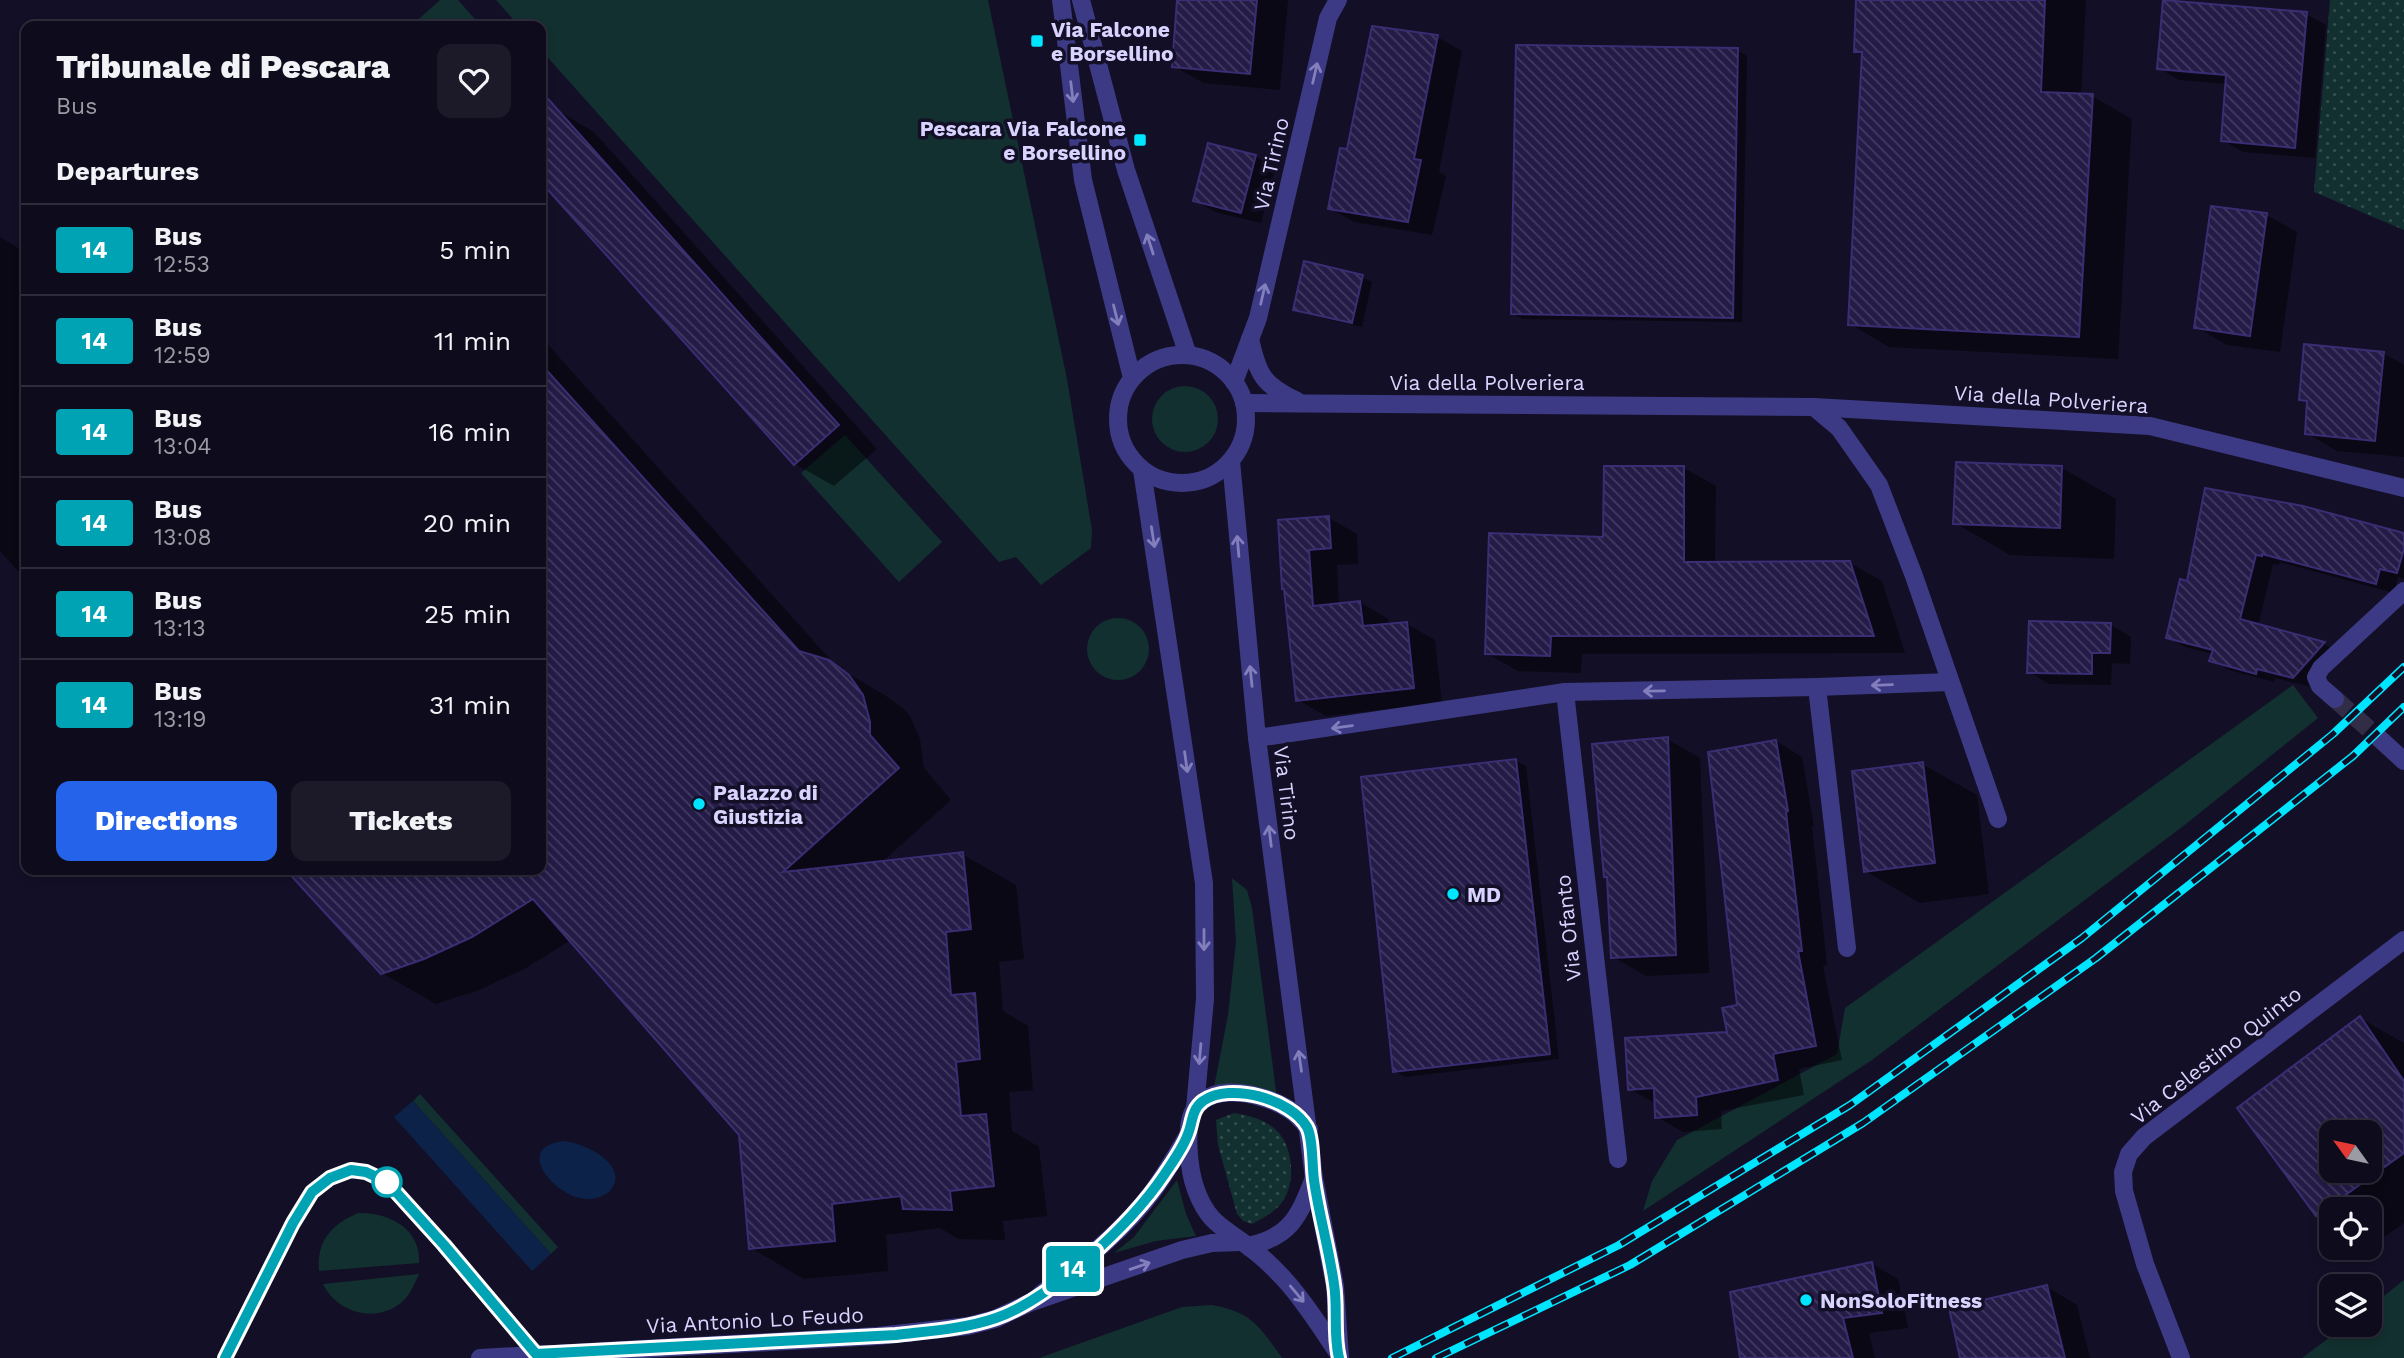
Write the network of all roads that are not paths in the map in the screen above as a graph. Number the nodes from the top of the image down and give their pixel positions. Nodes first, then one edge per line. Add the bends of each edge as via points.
1 (1061, 0) edge
2 (1081, 0) edge
3 (1339, 0) edge
4 (1250, 339) junction
5 (1188, 355) junction
6 (1132, 378) junction
7 (1234, 382) junction
8 (1244, 403) junction
9 (1303, 404) junction
10 (1814, 407) junction
11 (1231, 461) junction
12 (1142, 470) junction
13 (2404, 488) edge
14 (2404, 591) edge
15 (1950, 682) junction
16 (1817, 687) junction
17 (1565, 692) junction
18 (2334, 699) tunnel mouth
19 (1257, 738) junction
20 (2380, 739) tunnel mouth
21 (2404, 761) edge
22 (1998, 819) dead end
23 (2404, 940) edge
24 (1847, 947) dead end
25 (1195, 1108) junction
26 (1309, 1129) junction
27 (1188, 1135) junction
28 (1618, 1159) dead end
29 (1314, 1178) junction
30 (1244, 1244) junction
31 (1029, 1303) junction
32 (1339, 1355) edge
33 (480, 1358) edge
34 (2180, 1358) edge

1 -> 6 street via 1083,180
5 -> 2 street via 1126,170
4 -> 3 street, Via Tirino via 1328,18
4 - 7 street, Via Tirino
4 - 9 street via 1262,378
5 - 6 street via 1167,356
5 - 7 street via 1206,359
6 - 12 street via 1122,396 1118,426 1128,455
7 - 8 street
8 - 9 street, Via della Polveriera
8 - 11 street via 1246,423
9 - 10 street, Via della Polveriera
10 - 13 street, Via della Polveriera via 2150,426
10 - 15 street via 1839,428 1879,485
11 - 12 street via 1216,474 1178,484
19 -> 11 street, Via Tirino
12 -> 25 street via 1204,883 1205,999
14 - 18 street via 2321,668 2316,677
15 -> 16 street
15 - 22 street
16 -> 17 street
16 - 24 street
17 -> 19 street
17 - 28 street, Via Ofanto
26 -> 19 street, Via Tirino
20 - 21 street
23 - 34 street, Via Celestino Quinto via 2144,1137 2129,1154 2123,1172 2124,1191
25 - 26 street via 1223,1093 1245,1094 1293,1111
25 - 27 street
26 - 29 street
27 - 30 street via 1196,1190 1216,1224
27 - 31 street, Via Antonio Lo Feudo via 1134,1214
29 - 30 street via 1287,1229 1267,1242
29 - 32 street via 1335,1286
31 -> 30 street, Via Antonio Lo Feudo via 1182,1250 1212,1243
30 -> 32 street via 1284,1279
31 - 33 street, Via Antonio Lo Feudo via 995,1319 916,1333

